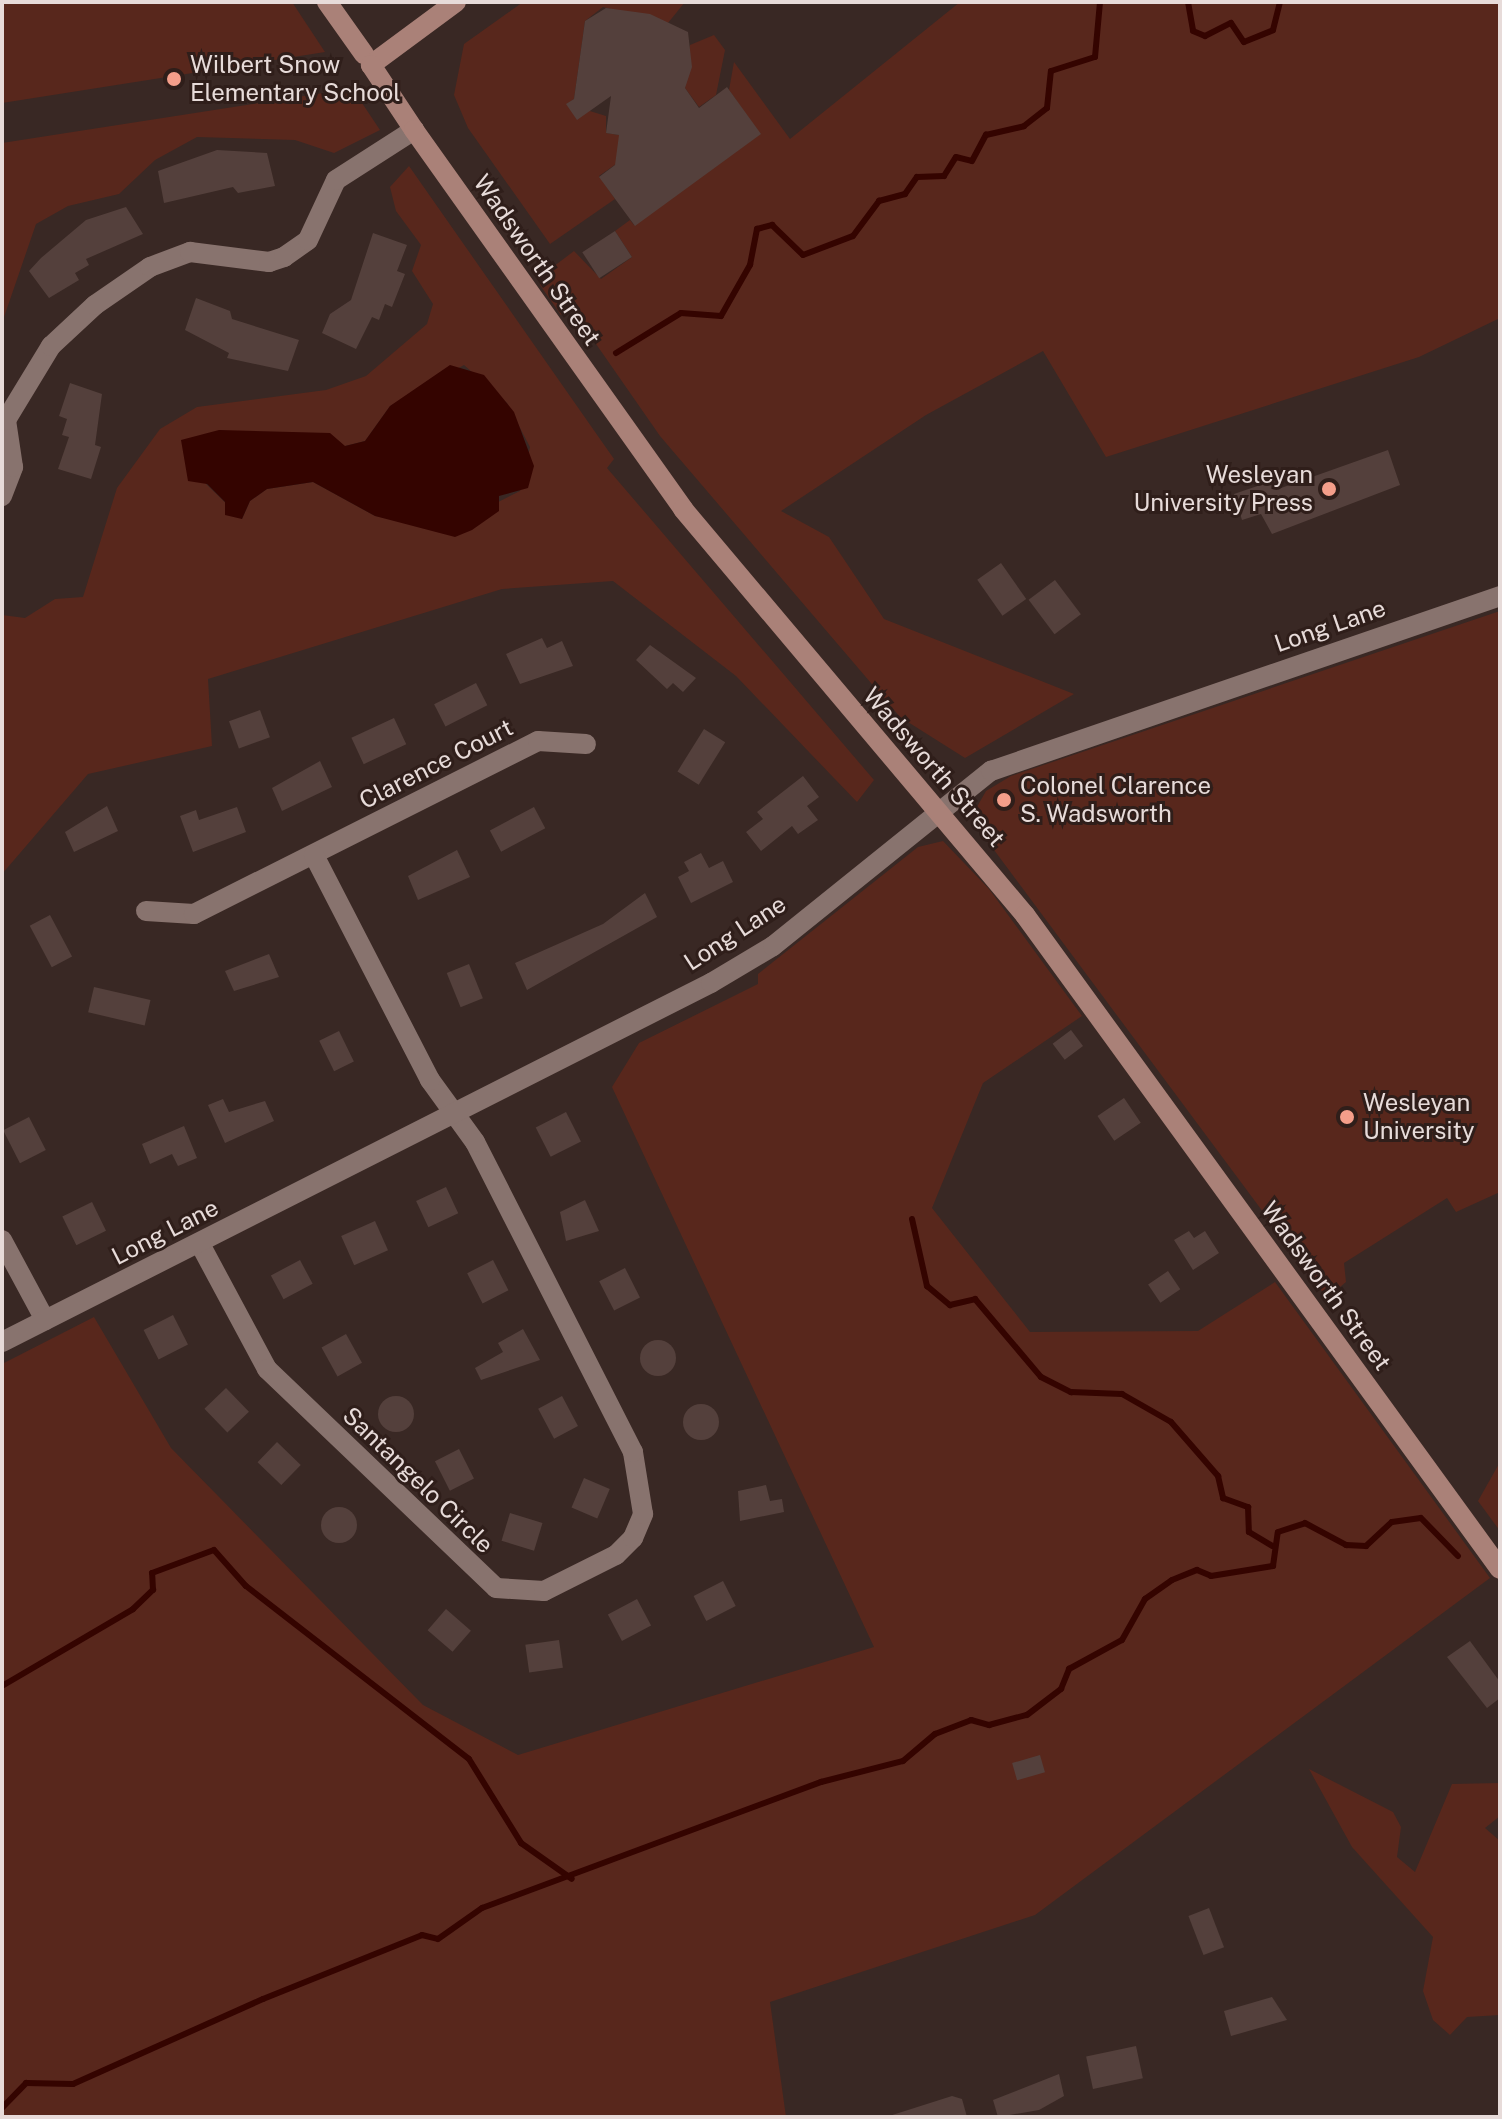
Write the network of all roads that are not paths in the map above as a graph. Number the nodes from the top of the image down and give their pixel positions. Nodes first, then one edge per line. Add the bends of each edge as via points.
1 (327, 2) edge
2 (456, 2) edge
3 (368, 60) junction
4 (414, 130) junction
5 (4, 421) edge
6 (2, 496) edge
7 (1500, 596) edge
8 (586, 744) dead end
9 (939, 809) junction
10 (314, 855) junction
11 (146, 911) dead end
12 (457, 1110) junction
13 (2, 1240) edge
14 (200, 1244) junction
15 (45, 1320) junction
16 (2, 1342) edge
17 (1500, 1569) edge

1 - 3 street, Wadsworth Street
2 - 3 street
3 - 4 street, Wadsworth Street
4 - 5 street via 336,180 308,240 284,257 243,260 199,250 129,279 51,346
4 - 9 street, Wadsworth Street via 683,509 776,627
5 - 6 street via 13,464
7 - 9 street, Long Lane via 1010,763
8 - 10 street, Clarence Court via 538,741
9 - 12 street, Long Lane via 773,946
9 - 17 street, Wadsworth Street via 1025,915
10 - 11 street, Clarence Court via 194,914
10 - 12 street via 430,1080
12 - 14 street, Long Lane
12 - 14 street, Santangelo Circle via 633,1452 643,1514 616,1555 544,1591 516,1594 466,1567 267,1369
13 - 15 street
14 - 15 street, Long Lane
15 - 16 street, Long Lane

